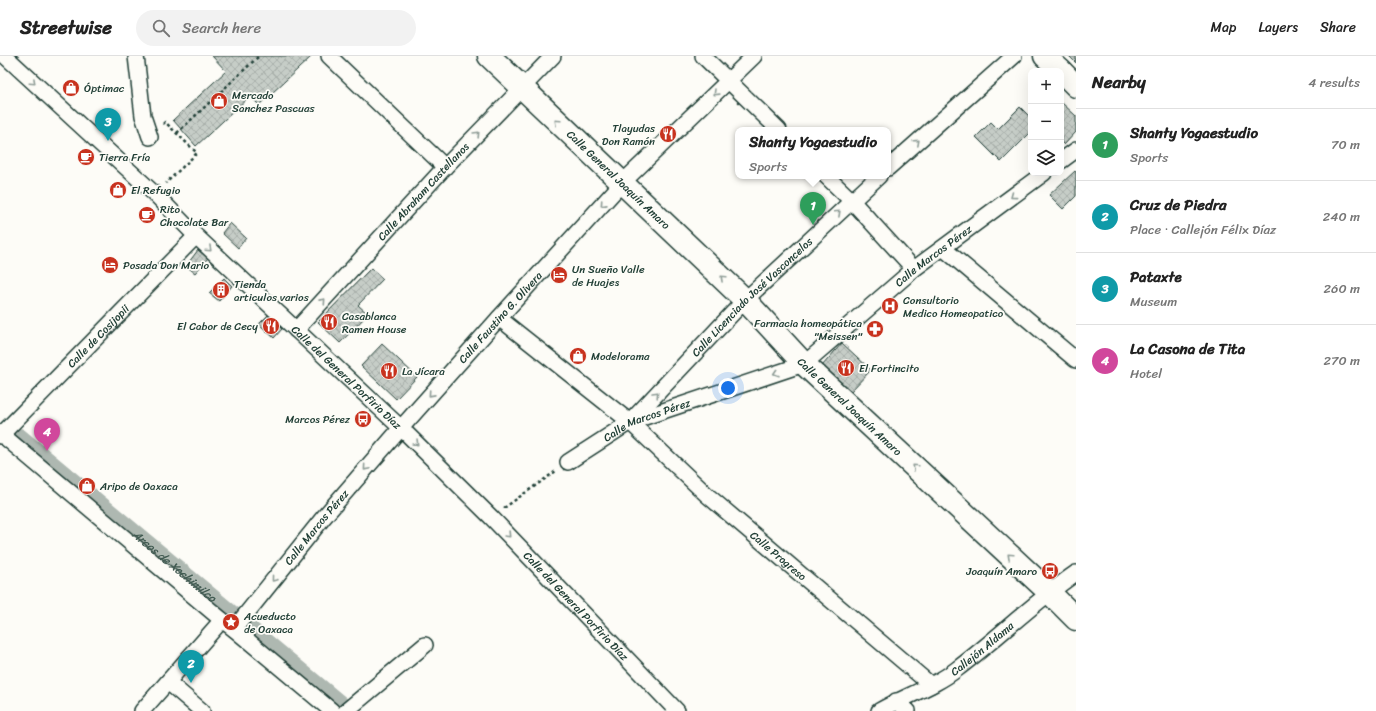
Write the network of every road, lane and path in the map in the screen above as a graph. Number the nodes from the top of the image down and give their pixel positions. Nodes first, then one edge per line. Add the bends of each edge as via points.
1 (5, 56) edge
2 (136, 56) edge
3 (259, 56) edge
4 (329, 56) edge
5 (488, 56) edge
6 (553, 56) edge
7 (703, 56) edge
8 (754, 56) edge
9 (1014, 56) edge
10 (1045, 56) edge
11 (1058, 68) edge
12 (1064, 74) edge
13 (728, 81) junction
14 (1076, 86) edge
15 (522, 88) junction
16 (776, 127) edge
17 (176, 133) junction
18 (150, 137) joint
19 (1076, 150) edge
20 (1064, 159) edge
21 (891, 165) edge
22 (445, 167) junction
23 (1040, 176) edge
24 (829, 179) edge
25 (876, 179) edge
26 (622, 183) junction
27 (155, 194) junction
28 (852, 201) junction
29 (196, 236) junction
30 (943, 248) junction
31 (914, 269) junction
32 (745, 300) junction
33 (499, 318) junction
34 (296, 330) junction
35 (1076, 360) edge
36 (804, 364) junction
37 (630, 422) junction
38 (401, 428) junction
39 (0, 434) edge
40 (568, 462) joint
41 (491, 517) junction
42 (1076, 573) edge
43 (1054, 597) junction
44 (1076, 619) edge
45 (228, 625) junction
46 (425, 645) dead end
47 (168, 682) junction
48 (931, 685) junction
49 (896, 701) junction
50 (142, 711) edge
51 (202, 711) edge
52 (332, 711) edge
53 (346, 711) edge
54 (677, 711) edge
55 (879, 711) edge
56 (908, 711) edge

1 -> 27 street, Calle del General Porfirio Díaz
2 - 18 street via 143,116
3 - 17 path
4 - 22 street
5 - 15 street, Calle General Joaquín Amaro
6 - 15 street, Calle Abraham Castellanos
7 - 13 street
8 - 13 street, Calle Faustino G. Olivera
21 -> 9 street
10 - 11 street
12 - 14 street
13 - 16 street
13 -> 26 street, Calle Faustino G. Olivera
22 -> 15 street, Calle Abraham Castellanos
26 -> 15 street, Calle General Joaquín Amaro
17 - 18 path via 165,122
17 - 27 path via 197,153
19 - 20 street
34 -> 22 street, Calle Abraham Castellanos
23 -> 30 street, Calle Marcos Pérez
24 - 28 street
25 - 28 street, Calle Licenciado José Vasconcelos
32 -> 26 street, Calle General Joaquín Amaro
26 -> 33 street, Calle Faustino G. Olivera
27 - 29 street, Calle del General Porfirio Díaz
28 - 31 street
32 -> 28 street, Calle Licenciado José Vasconcelos
29 -> 34 street, Calle del General Porfirio Díaz
29 - 39 street, Calle de Cosijopii
30 - 31 street, Calle Marcos Pérez
30 - 35 street
31 - 36 street, Calle Marcos Pérez
32 - 36 street, Calle General Joaquín Amaro
37 -> 32 street, Calle Licenciado José Vasconcelos
33 - 37 street, Calle Progreso
33 -> 38 street, Calle Faustino G. Olivera
34 - 38 street, Calle del General Porfirio Díaz
36 -> 37 street, Calle Marcos Pérez
43 -> 36 street, Calle General Joaquín Amaro
37 - 40 street, Calle Marcos Pérez
37 - 48 street, Calle Progreso via 707,495
38 -> 41 street, Calle del General Porfirio Díaz
38 -> 45 street, Calle Marcos Pérez
39 - 45 street
40 - 41 path
41 -> 54 street, Calle del General Porfirio Díaz
42 - 43 street, Callejón Aldama
43 - 44 street, Calle General Joaquín Amaro
43 - 48 street, Callejón Aldama via 956,670
45 - 47 street, Calle Marcos Pérez
45 - 52 street
46 - 53 street
47 - 50 street, Calle Marcos Pérez
47 - 51 street
48 - 49 street, Callejón Aldama
49 - 55 street, Callejón Aldama
49 - 56 street

